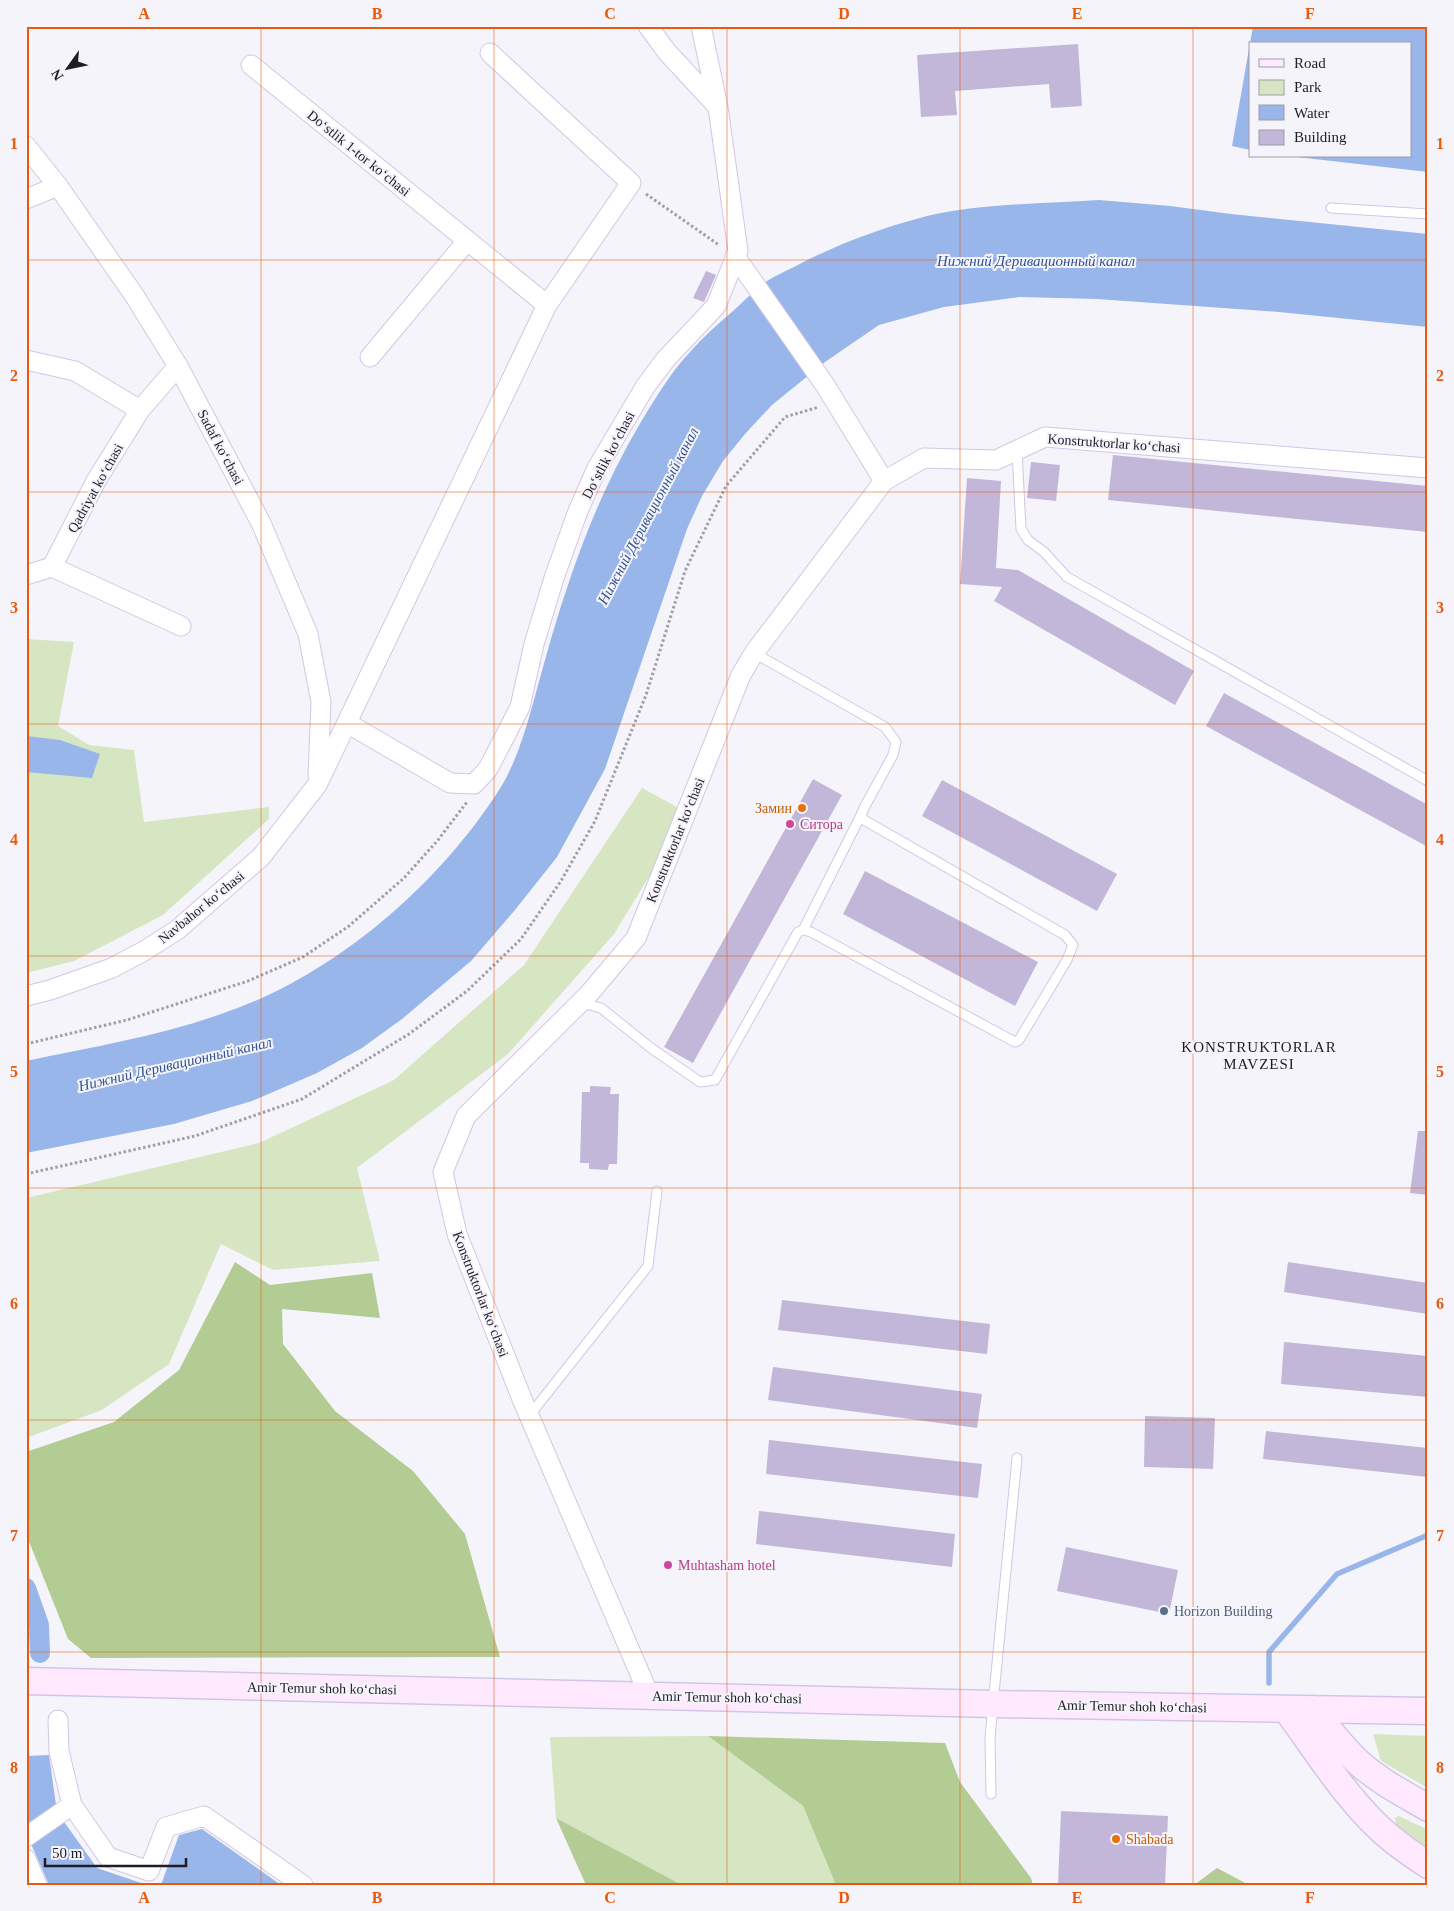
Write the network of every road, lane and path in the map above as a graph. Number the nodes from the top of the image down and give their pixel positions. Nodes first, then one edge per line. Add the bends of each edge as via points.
1 (648, 26) edge
2 (701, 26) edge
3 (490, 53) dead end
4 (251, 65) dead end
5 (718, 107) junction
6 (26, 146) edge
7 (631, 183) junction
8 (58, 186) junction
9 (26, 199) edge
10 (1331, 208) dead end
11 (1428, 214) edge
12 (467, 241) junction
13 (735, 256) junction
14 (547, 305) junction
15 (370, 357) dead end
16 (26, 360) edge
17 (178, 366) junction
18 (836, 402) junction
19 (140, 410) junction
20 (1017, 450) junction
21 (1428, 468) edge
22 (884, 481) junction
23 (52, 567) junction
24 (26, 575) edge
25 (181, 626) dead end
26 (754, 654) junction
27 (347, 723) junction
28 (1428, 781) edge
29 (450, 783) junction
30 (317, 785) junction
31 (861, 815) junction
32 (803, 930) junction
33 (26, 996) edge
34 (579, 1003) junction
35 (26, 1044) edge
36 (26, 1174) edge
37 (658, 1191) dead end
38 (529, 1417) junction
39 (1017, 1458) dead end
40 (26, 1681) edge
41 (650, 1695) junction
42 (993, 1704) junction
43 (1286, 1709) junction
44 (1313, 1709) junction
45 (1428, 1711) edge
46 (58, 1720) dead end
47 (991, 1794) dead end
48 (72, 1805) junction
49 (1428, 1808) edge
50 (26, 1837) edge
51 (26, 1859) edge
52 (1428, 1865) edge
53 (37, 1885) edge
54 (303, 1885) edge

1 - 5 street via 667,52
2 - 5 street, Do‘stlik ko‘chasi
3 - 7 street
4 - 12 street, Do‘stlik 1-tor ko‘chasi
5 - 13 street, Do‘stlik ko‘chasi via 738,251
6 - 8 street, Sadaf ko‘chasi
7 - 13 path
7 - 14 street
8 - 9 street
8 - 17 street, Sadaf ko‘chasi via 134,295
10 - 11 lane
12 - 14 street, Do‘stlik 1-tor ko‘chasi
12 - 15 street
13 - 18 street
13 - 29 street, Do‘stlik ko‘chasi via 716,306 665,360 597,468 554,578 534,644 520,707 488,769 474,784
14 - 27 street
16 - 19 street via 75,372
17 - 19 street, Qadriyat ko‘chasi
17 - 30 street, Sadaf ko‘chasi via 260,523 308,634 322,702
18 - 22 street
18 - 36 path via 785,417 726,486 685,571 646,695 595,821 522,940 467,991 409,1034 302,1099 194,1136
19 - 23 street, Qadriyat ko‘chasi via 96,481
20 - 21 street, Konstruktorlar ko‘chasi via 1045,436
20 - 22 street, Konstruktorlar ko‘chasi via 996,460 924,458
20 - 28 lane via 1021,530 1067,578
22 - 26 street, Konstruktorlar ko‘chasi
23 - 24 street
23 - 25 street
26 - 31 lane via 885,727 896,742 893,755
26 - 34 street, Konstruktorlar ko‘chasi via 738,683 636,938
27 - 29 street, Do‘stlik ko‘chasi
27 - 30 street
29 - 35 path via 467,802 438,840 397,884 349,926 303,957 248,981 127,1020
30 - 33 street, Navbahor ko‘chasi via 261,857 176,930 112,968
31 - 32 lane
31 - 32 lane via 872,825 1065,935 1073,945 1067,960 1015,1042
32 - 34 lane via 798,932 715,1080 700,1082 601,1008
34 - 38 street, Konstruktorlar ko‘chasi via 466,1116 443,1172 457,1234
37 - 38 lane via 648,1266
38 - 41 street, Konstruktorlar ko‘chasi
39 - 42 lane
40 - 41 main road, Amir Temur shoh ko‘chasi
41 - 42 main road, Amir Temur shoh ko‘chasi
42 - 43 main road, Amir Temur shoh ko‘chasi
42 - 47 lane
43 - 44 main road, Amir Temur shoh ko‘chasi
43 - 52 main road via 1369,1818 1392,1840
44 - 45 main road, Amir Temur shoh ko‘chasi
44 - 49 main road via 1359,1763
46 - 48 street via 59,1751
48 - 50 street
48 - 54 street via 108,1857 149,1871 166,1827 204,1816
51 - 53 street

